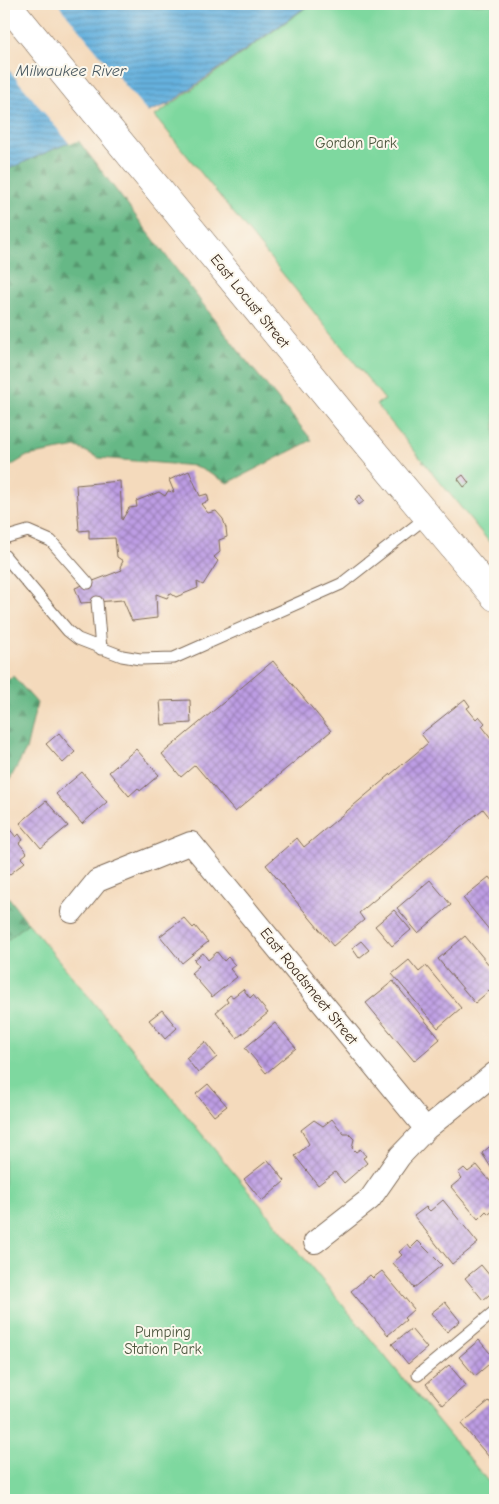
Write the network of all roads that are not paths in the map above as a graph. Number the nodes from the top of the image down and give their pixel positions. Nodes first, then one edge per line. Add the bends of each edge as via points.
1 (7, 4) edge
2 (428, 516) junction
3 (4, 538) edge
4 (4, 555) edge
5 (88, 583) dead end
6 (495, 597) edge
7 (97, 602) dead end
8 (101, 649) junction
9 (72, 912) dead end
10 (495, 1073) edge
11 (426, 1130) junction
12 (315, 1242) dead end
13 (495, 1311) edge
14 (418, 1375) dead end

1 - 2 main road, East Locust Street
2 - 6 main road, East Locust Street
2 - 8 lane via 341,584 174,658 140,659
3 - 5 lane via 28,531 51,541
4 - 8 lane via 68,631
7 - 8 lane
9 - 11 street, East Roadsmeet Street via 96,881 191,843
10 - 11 street
11 - 12 street via 400,1156 370,1199
13 - 14 lane

